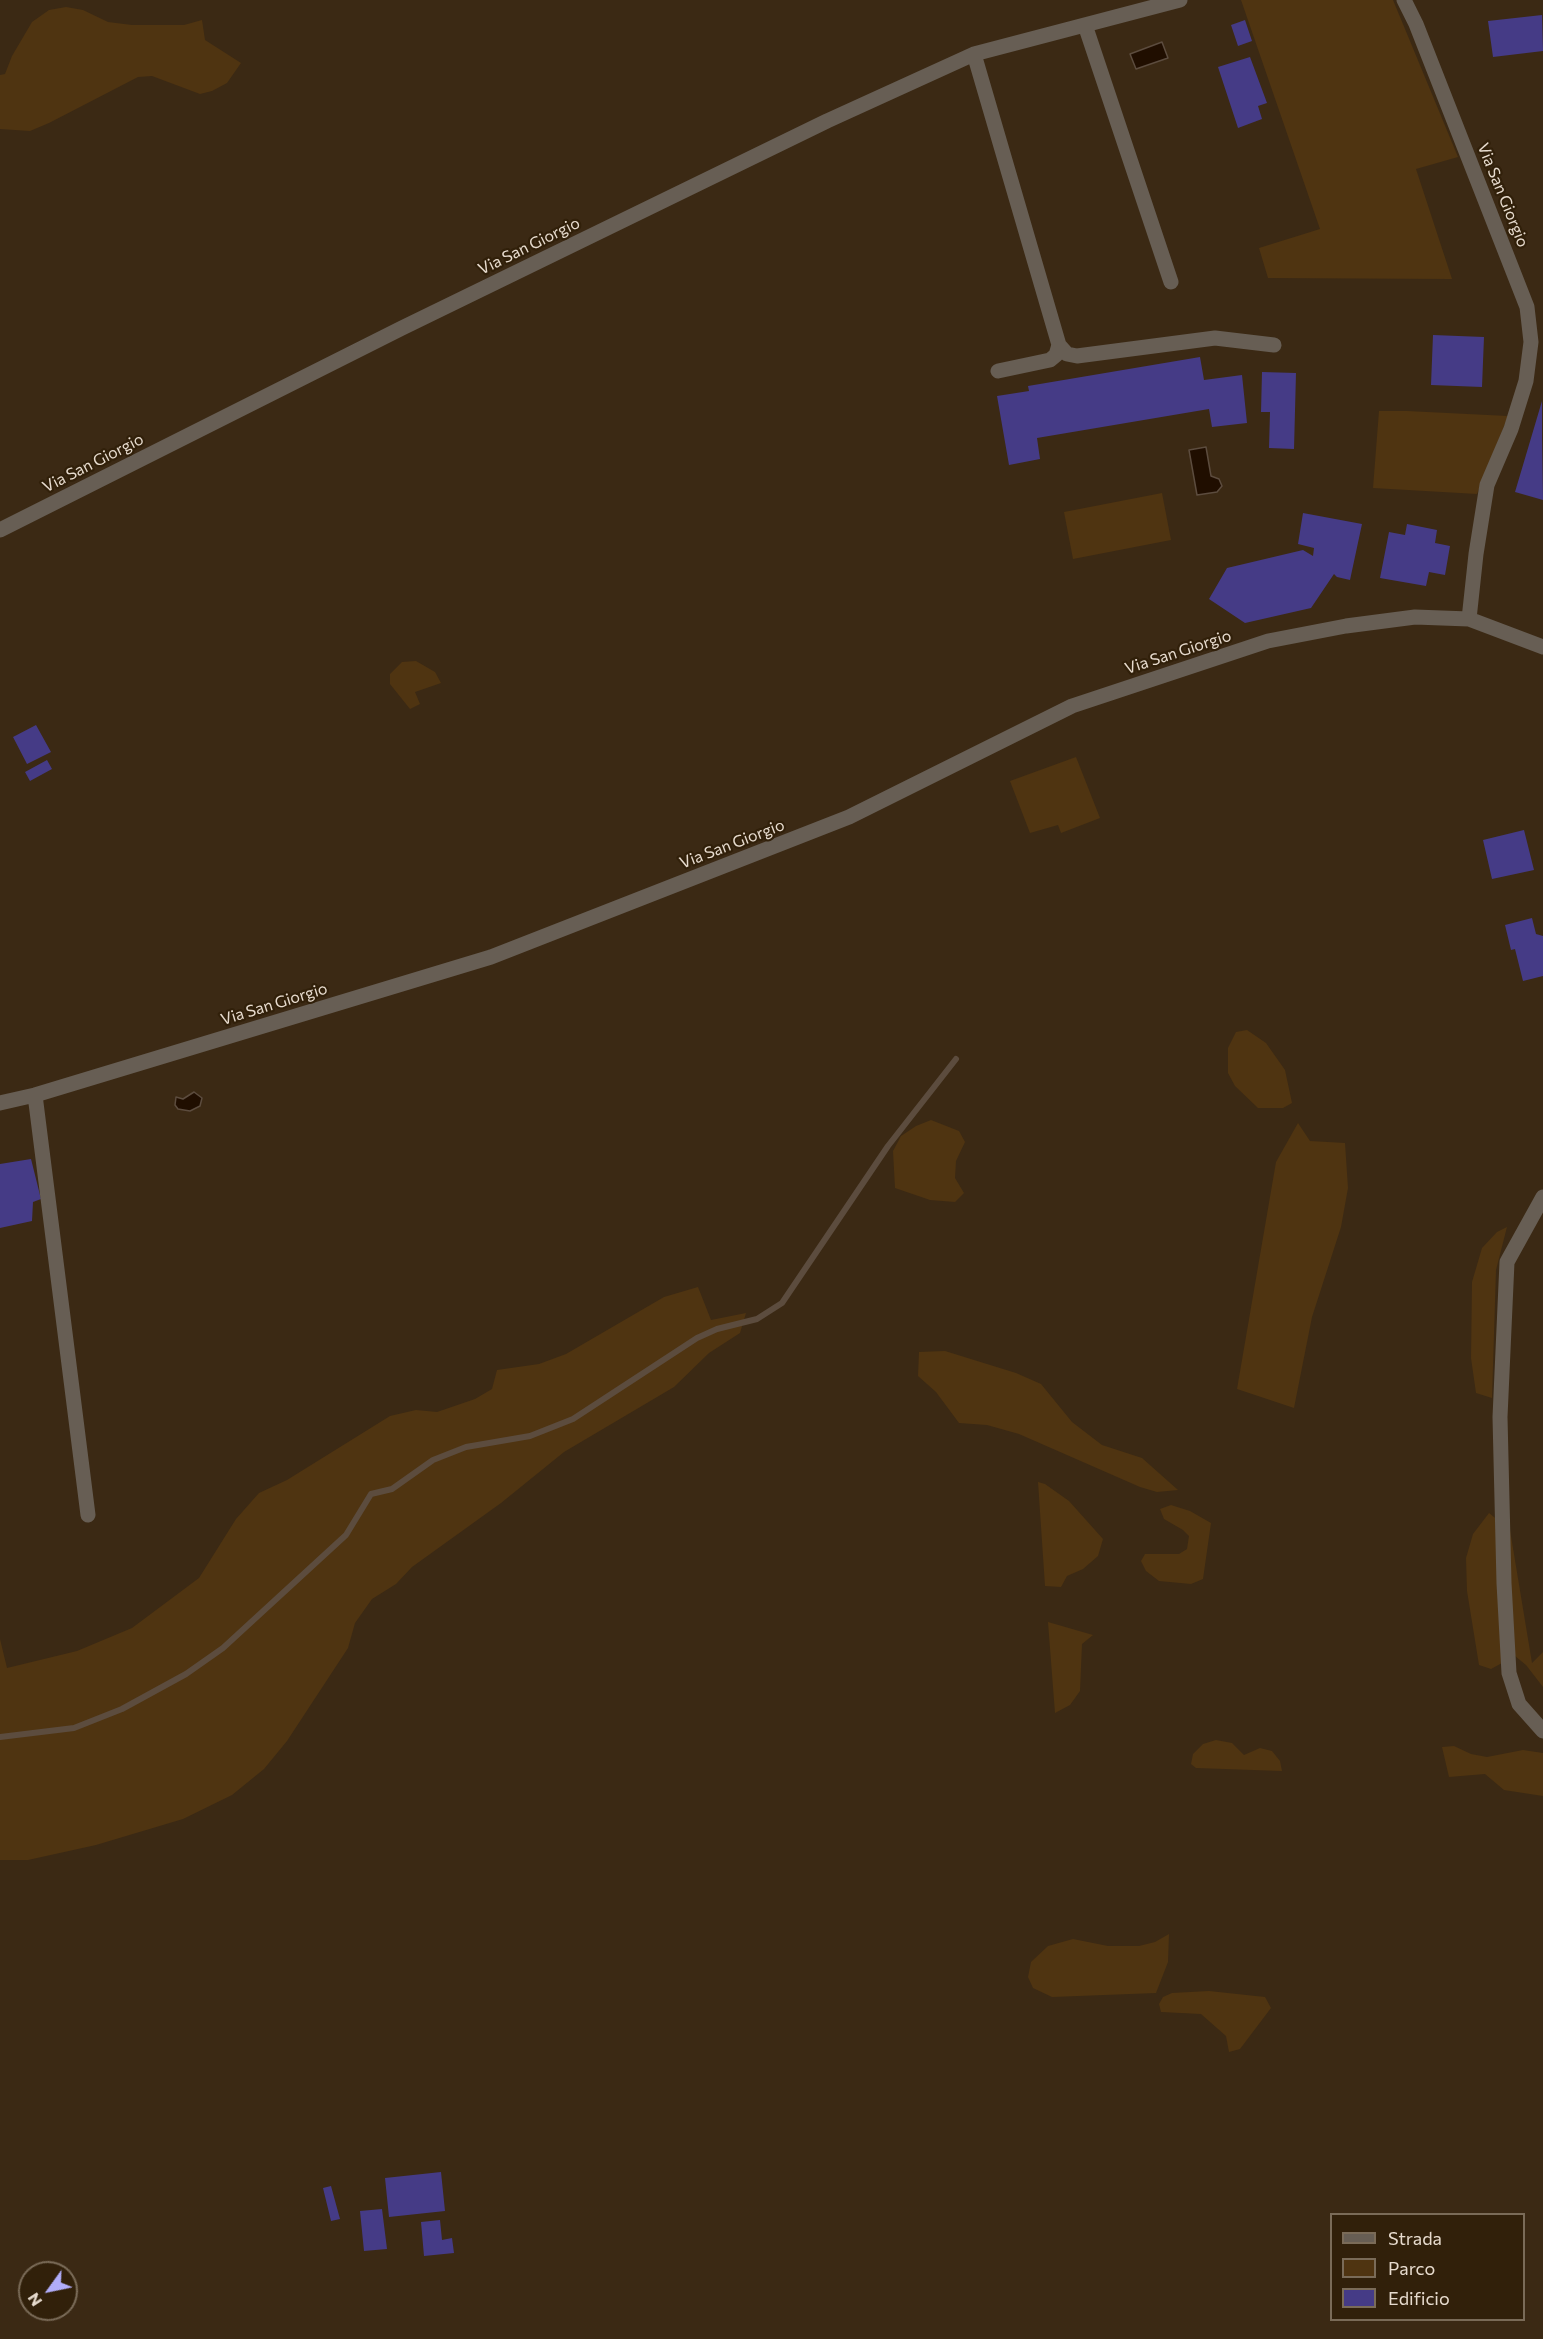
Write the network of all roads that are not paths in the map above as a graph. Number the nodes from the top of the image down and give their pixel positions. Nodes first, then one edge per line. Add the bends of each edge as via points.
1 (1180, 0) edge
2 (1404, 0) edge
3 (1085, 25) junction
4 (974, 54) junction
5 (1171, 282) dead end
6 (1059, 345) junction
7 (1274, 345) dead end
8 (998, 371) dead end
9 (0, 530) edge
10 (1469, 619) junction
11 (1543, 647) edge
12 (35, 1095) junction
13 (0, 1102) edge
14 (1543, 1197) edge
15 (88, 1515) dead end
16 (1543, 1731) edge

1 - 3 street, Via San Giorgio
2 - 10 street, Via San Giorgio via 1527,307 1531,342 1526,381 1487,485
3 - 4 street, Via San Giorgio
3 - 5 street
4 - 6 street
4 - 9 street, Via San Giorgio via 827,121
6 - 7 street via 1067,354 1077,356 1215,338
6 - 8 street via 1050,360
10 - 11 street, Via San Giorgio
10 - 12 street, Via San Giorgio via 1414,617 1268,641 1106,694 1072,706 849,818 491,957
12 - 13 street, Via San Giorgio
12 - 15 street
14 - 16 street via 1507,1262 1500,1416 1509,1673 1519,1704

